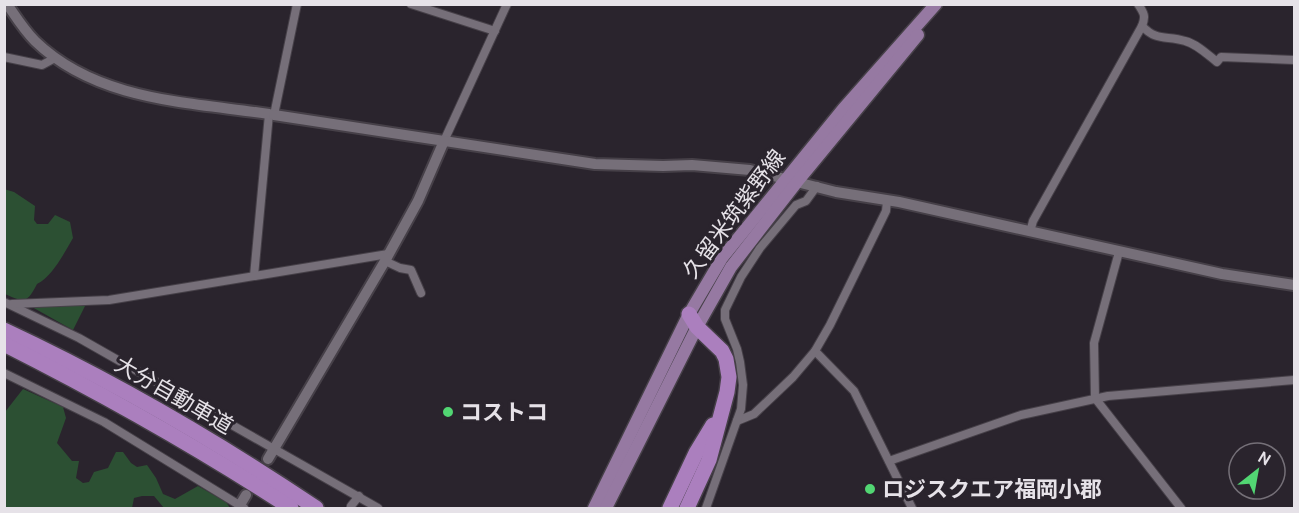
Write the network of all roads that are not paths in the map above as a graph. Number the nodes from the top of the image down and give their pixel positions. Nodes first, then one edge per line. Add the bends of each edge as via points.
1 (7, 4) edge
2 (297, 4) edge
3 (411, 4) edge
4 (507, 4) edge
5 (937, 4) edge
6 (1138, 4) edge
7 (1142, 26) junction
8 (495, 31) junction
9 (4, 57) edge
10 (55, 58) junction
11 (1294, 60) edge
12 (272, 114) junction
13 (444, 141) junction
14 (785, 178) junction
15 (797, 182) junction
16 (817, 186) junction
17 (887, 201) junction
18 (1030, 232) junction
19 (1119, 252) junction
20 (386, 257) junction
21 (254, 276) junction
22 (1294, 285) edge
23 (421, 293) dead end
24 (6, 304) edge
25 (693, 321) junction
26 (4, 330) edge
27 (4, 344) edge
28 (815, 351) junction
29 (4, 373) edge
30 (1294, 380) edge
31 (1095, 398) junction
32 (719, 415) junction
33 (737, 421) junction
34 (270, 454) junction
35 (889, 461) junction
36 (266, 476) junction
37 (246, 495) dead end
38 (359, 496) junction
39 (351, 506) dead end
40 (240, 507) edge
41 (291, 508) edge
42 (316, 508) edge
43 (326, 508) edge
44 (378, 508) edge
45 (594, 508) edge
46 (606, 508) edge
47 (670, 508) edge
48 (687, 508) edge
49 (706, 508) edge
50 (912, 508) edge
51 (1181, 508) edge

1 - 10 street via 26,32
2 - 12 street
3 - 8 street
4 - 8 street
5 - 14 main road, 久留米筑紫野線
5 - 15 main road, 久留米筑紫野線 via 885,78
6 - 7 street via 1145,18
7 - 11 street via 1150,35 1191,43 1217,62 1221,57
7 - 18 street
8 - 13 street
9 - 10 street via 42,65
10 - 12 street via 118,90
12 - 13 street
12 - 21 street
13 - 14 street via 595,164 716,166
13 - 20 street via 418,201
14 - 15 street
14 - 25 main road, 久留米筑紫野線 via 722,258
15 - 16 street
15 - 25 main road, 久留米筑紫野線
16 - 17 street
16 - 33 street via 760,248 725,310 743,385
17 - 18 street
17 - 28 street via 886,211
18 - 19 street
19 - 22 street
19 - 31 street via 1094,343
20 - 21 street
20 - 23 street via 400,268 411,270
20 - 34 street
21 - 24 street via 109,300
24 - 34 street via 79,338
25 - 32 highway via 726,359 728,384
25 - 45 main road, 久留米筑紫野線
25 - 46 main road, 久留米筑紫野線
26 - 36 highway, 大分自動車道 via 96,376
27 - 41 highway, 大分自動車道 via 174,436
28 - 33 street via 754,414
28 - 35 street via 854,392
29 - 40 street via 104,422
30 - 31 street
31 - 35 street via 1021,415
31 - 51 street
32 - 47 highway
32 - 48 highway via 709,460
33 - 49 street
34 - 38 street
35 - 50 street
36 - 42 highway, 大分自動車道
36 - 43 highway
37 - 40 street
38 - 39 street
38 - 44 street

